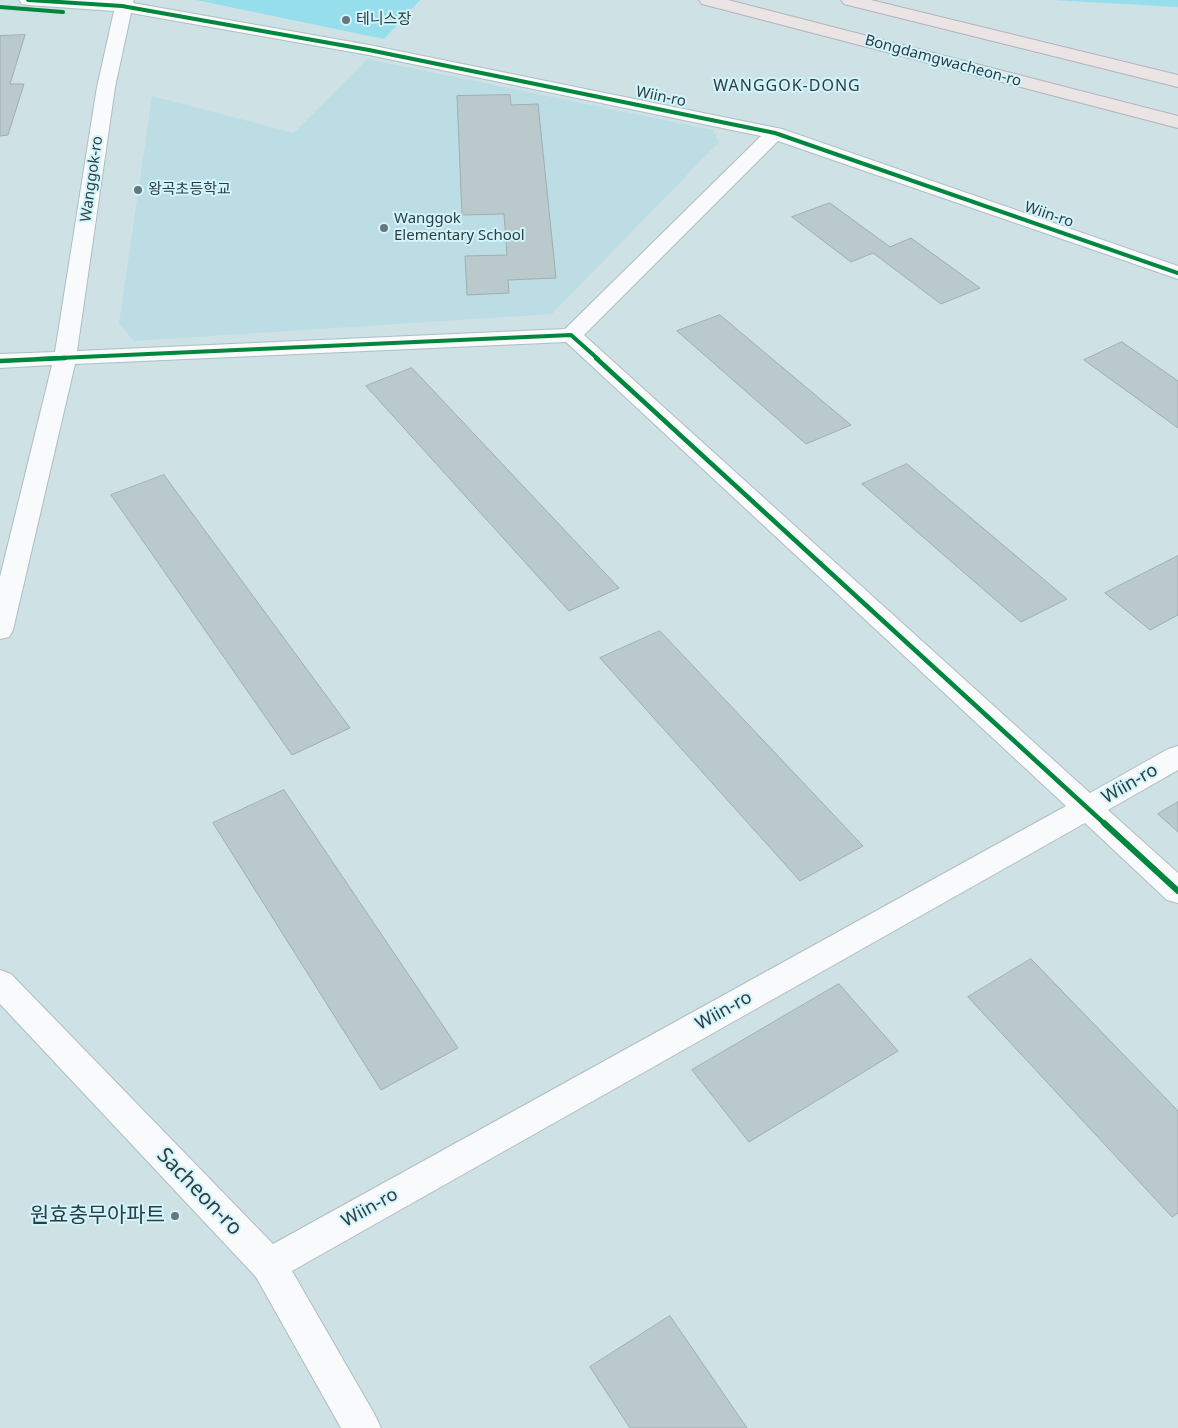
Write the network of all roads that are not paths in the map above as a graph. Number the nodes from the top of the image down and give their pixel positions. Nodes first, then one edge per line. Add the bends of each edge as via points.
1 (28, 0) edge
2 (708, 0) edge
3 (850, 0) edge
4 (124, 3) edge
5 (1178, 81) edge
6 (1178, 122) edge
7 (775, 133) junction
8 (1178, 273) edge
9 (571, 335) junction
10 (65, 359) junction
11 (0, 361) edge
12 (0, 630) edge
13 (1178, 757) edge
14 (1088, 808) junction
15 (1178, 891) edge
16 (0, 984) edge
17 (269, 1265) junction
18 (362, 1428) edge

1 - 4 street, Wiin-ro
2 - 6 highway, Bongdamgwacheon-ro
3 - 5 highway
4 - 7 street, Wiin-ro
4 - 10 street, Wanggok-ro via 106,87
7 - 8 street, Wiin-ro
7 - 9 street
9 - 10 street
9 - 14 street
10 - 11 street
10 - 12 street, Wanggok-ro
13 - 14 street, Wiin-ro
14 - 15 street
14 - 17 street, Wiin-ro
16 - 17 street, Sacheon-ro
17 - 18 street, Sacheon-ro

